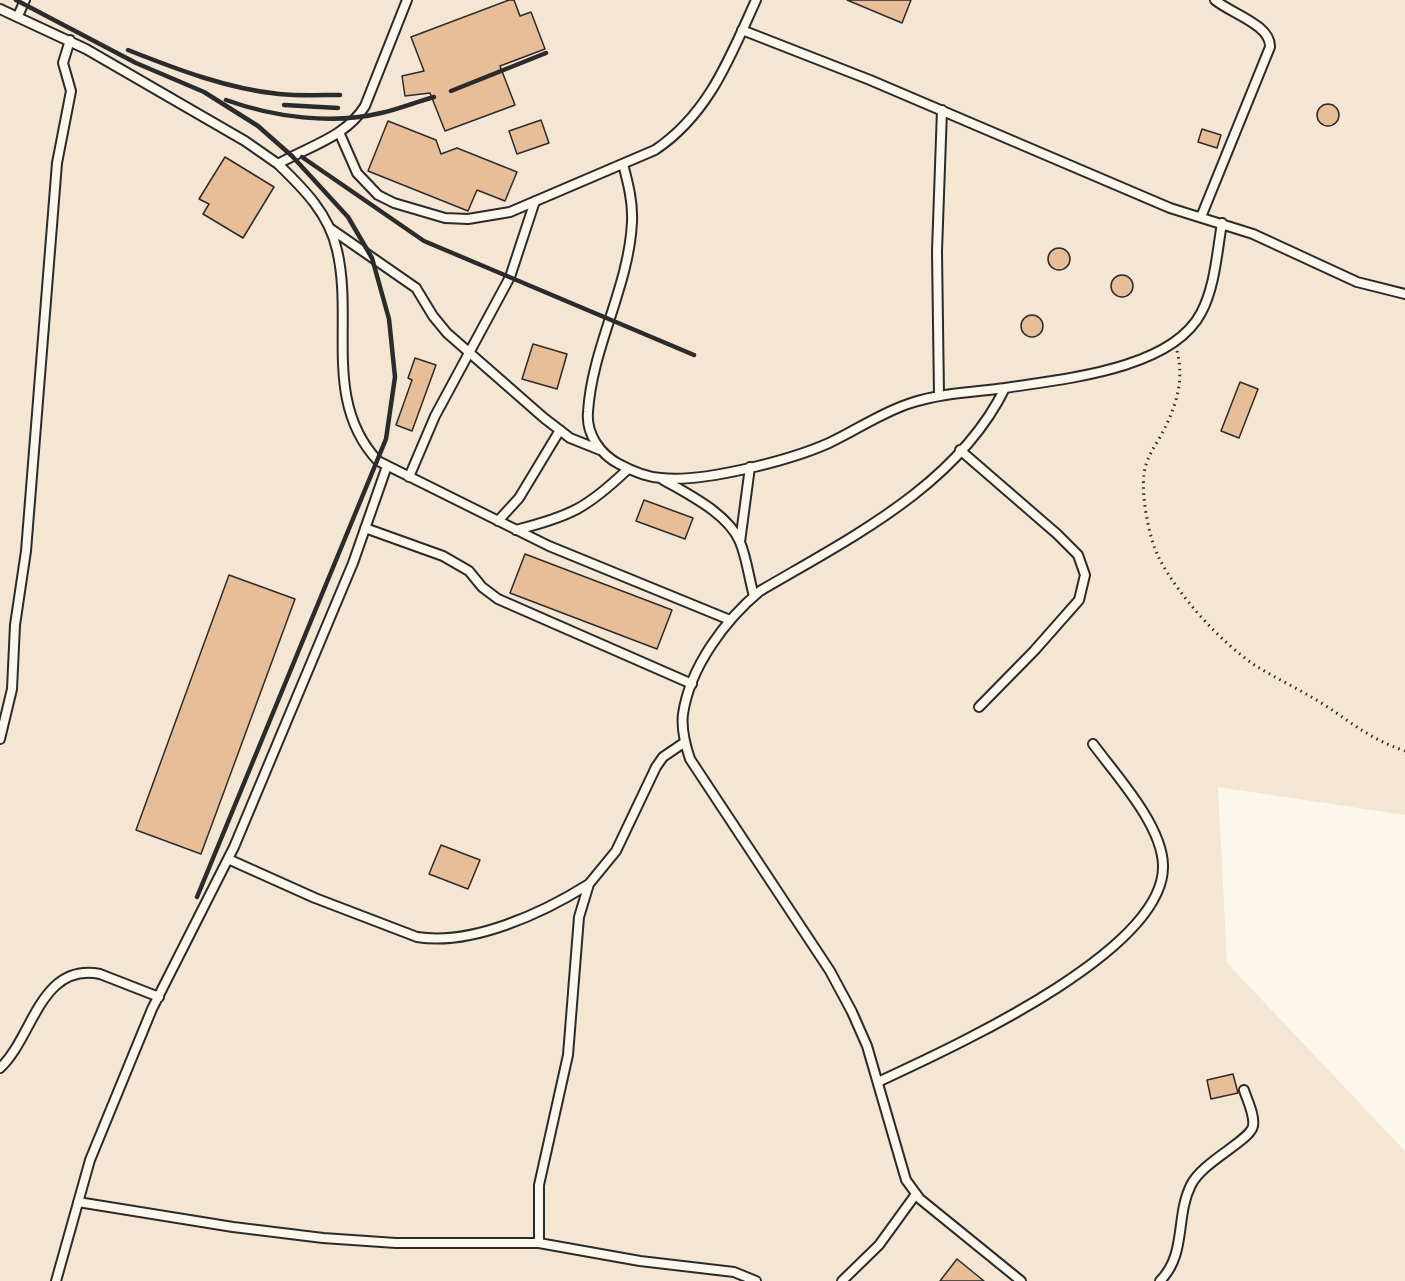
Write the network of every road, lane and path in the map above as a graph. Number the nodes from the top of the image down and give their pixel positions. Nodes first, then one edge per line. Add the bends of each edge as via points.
1 (25, 0) edge
2 (407, 0) edge
3 (756, 0) edge
4 (1215, 0) edge
5 (0, 9) edge
6 (18, 16) junction
7 (742, 30) junction
8 (70, 40) junction
9 (942, 110) junction
10 (339, 132) junction
11 (278, 164) junction
12 (623, 164) junction
13 (535, 201) junction
14 (1201, 217) junction
15 (1222, 223) junction
16 (330, 228) junction
17 (1405, 294) edge
18 (1175, 343) junction
19 (470, 352) junction
20 (1005, 388) junction
21 (939, 395) junction
22 (560, 430) junction
23 (600, 450) junction
24 (960, 450) junction
25 (387, 466) junction
26 (750, 467) junction
27 (628, 469) junction
28 (409, 477) junction
29 (661, 478) junction
30 (498, 521) junction
31 (365, 528) junction
32 (516, 530) junction
33 (740, 542) junction
34 (754, 596) junction
35 (730, 620) junction
36 (692, 684) junction
37 (980, 707) dead end
38 (0, 739) edge
39 (685, 742) junction
40 (1093, 744) dead end
41 (1405, 751) edge
42 (228, 859) junction
43 (589, 884) junction
44 (159, 997) junction
45 (0, 1068) edge
46 (878, 1082) junction
47 (1244, 1090) dead end
48 (916, 1194) junction
49 (78, 1202) junction
50 (540, 1243) junction
51 (56, 1281) edge
52 (756, 1281) edge
53 (842, 1281) edge
54 (1021, 1281) edge
55 (1160, 1281) edge

1 - 6 lane
2 - 10 lane via 365,106
3 - 7 lane
4 - 14 lane via 1263,29 1270,47
5 - 6 lane
6 - 8 lane
7 - 9 lane
7 - 12 lane via 723,72 689,123 655,150
8 - 11 lane
8 - 38 lane via 63,63 71,91 57,163 26,551 15,625 12,689
9 - 14 lane via 1170,208
9 - 21 lane via 937,251
10 - 11 lane
10 - 13 lane via 366,185 394,203 434,215 468,219 510,212
11 - 16 lane via 303,188
12 - 13 lane
12 - 23 lane via 632,206 631,238 588,413 589,427
13 - 19 lane via 510,277
14 - 15 lane
15 - 17 lane via 1287,247 1357,282
15 - 18 lane via 1204,304 1191,328
16 - 19 lane via 416,288 447,333
16 - 25 lane via 341,270 344,396 359,437 369,452
18 - 20 lane via 1098,372
18 - 41 path via 1180,369 1178,396 1151,450 1143,477 1158,557 1208,624 1254,665 1324,704 1373,739
19 - 22 lane
19 - 28 lane via 435,416
20 - 21 lane
20 - 24 lane via 981,428
21 - 26 lane via 886,412 797,456
22 - 23 lane
22 - 30 lane via 519,498
23 - 27 lane
24 - 34 lane via 878,522
24 - 37 lane via 1058,534 1078,555 1085,575 1080,600
25 - 28 lane
25 - 31 lane
26 - 29 lane via 681,479
26 - 33 lane
27 - 29 lane
27 - 32 lane via 566,517
28 - 30 lane
29 - 33 lane via 709,509
30 - 32 lane
31 - 36 lane via 443,556 469,571 498,599
31 - 42 lane via 302,689
32 - 35 lane
33 - 34 lane
34 - 35 lane
35 - 36 lane
36 - 39 lane via 683,714
39 - 43 lane via 656,767 616,851
39 - 46 lane via 690,759 709,790 830,971 852,1012
40 - 46 lane via 1152,830 1163,865 1157,893 1131,928 1080,974 994,1026
42 - 43 lane via 325,902 434,940 462,938 516,919 561,901
42 - 44 lane
43 - 50 lane via 579,917 568,1055 540,1185
44 - 45 lane via 100,974 69,976 58,982 40,1004
44 - 49 lane via 90,1160
46 - 48 lane via 902,1171
47 - 55 lane via 1253,1127 1243,1139 1208,1163 1191,1186 1178,1250
48 - 53 lane via 879,1245
48 - 54 lane
49 - 50 lane via 323,1238 396,1243
49 - 51 lane
50 - 52 lane via 630,1260 735,1272

